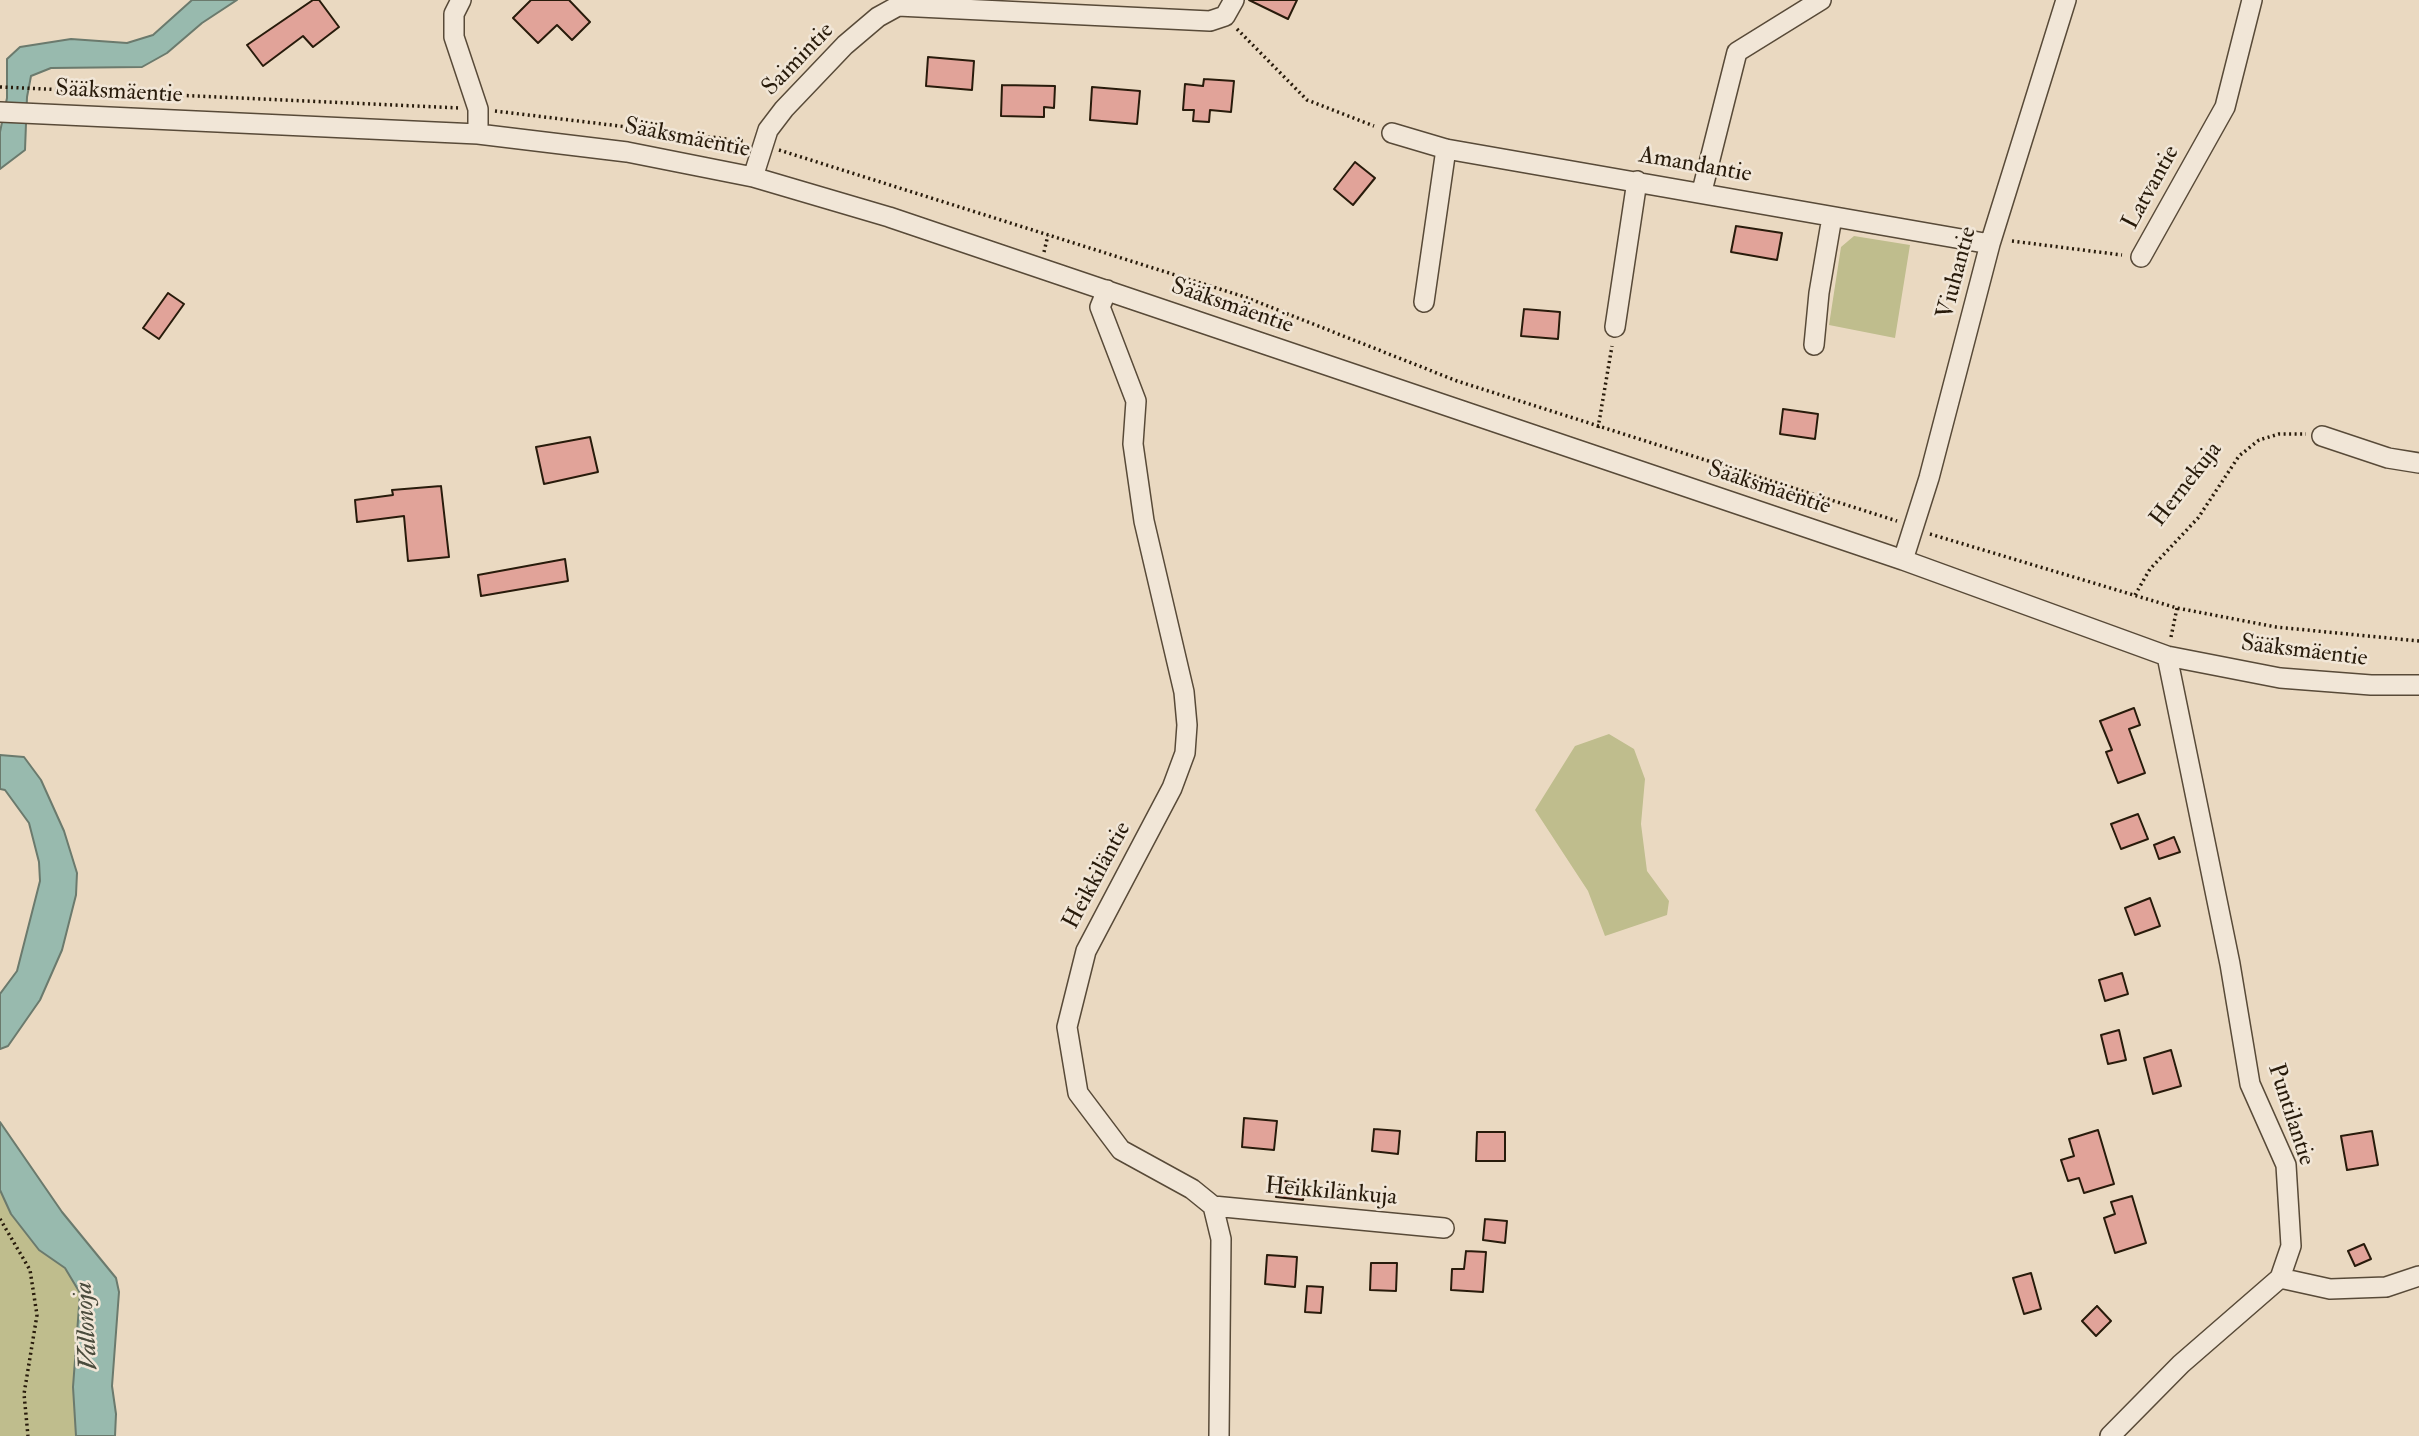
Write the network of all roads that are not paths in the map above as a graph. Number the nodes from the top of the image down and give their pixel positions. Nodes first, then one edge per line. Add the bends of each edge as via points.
1 (461, 0) edge
2 (1821, 0) edge
3 (2066, 0) edge
4 (2252, 0) edge
5 (1230, 8) edge
6 (0, 112) edge
7 (1392, 133) road end
8 (478, 134) junction
9 (1446, 149) junction
10 (753, 177) junction
11 (1637, 181) junction
12 (1702, 191) junction
13 (1832, 217) junction
14 (1991, 241) junction
15 (2141, 257) road end
16 (1107, 290) junction
17 (1424, 302) dead end
18 (1615, 327) road end
19 (1814, 345) dead end
20 (2322, 436) road end
21 (2419, 463) edge
22 (1903, 560) junction
23 (2167, 656) junction
24 (2419, 685) edge
25 (1213, 1206) junction
26 (1444, 1228) dead end
27 (2419, 1276) edge
28 (2280, 1278) junction
29 (1219, 1436) edge
30 (2110, 1436) edge

1 - 8 street via 454,14 454,37 478,109
2 - 12 street via 1737,52
3 - 14 street, Viuhantie
4 - 15 street, Latvantie via 2225,107
5 - 10 street, Saimintie via 1210,21 898,6 845,45 784,109 768,130
6 - 8 street, Sääksmäentie
7 - 9 street, Amandantie
8 - 10 street, Sääksmäentie via 627,152
9 - 11 street, Amandantie
9 - 17 street
10 - 16 street, Sääksmäentie
11 - 12 street, Amandantie
11 - 18 street
12 - 13 street, Amandantie
13 - 14 street, Amandantie
13 - 19 street
14 - 22 street, Viuhantie
16 - 22 street, Sääksmäentie
16 - 25 street, Heikkiläntie via 1100,307 1136,401 1133,444 1144,521 1184,692 1187,725 1185,752 1172,788 1086,951 1067,1027 1078,1093 1121,1150 1192,1189
20 - 21 street
22 - 23 street, Sääksmäentie
23 - 24 street, Sääksmäentie via 2280,678
23 - 28 street, Puntilantie via 2250,1084 2286,1165 2291,1246
25 - 26 street, Heikkilänkuja
25 - 29 street via 1221,1239
27 - 28 street via 2386,1287 2330,1289
28 - 30 street via 2181,1364

